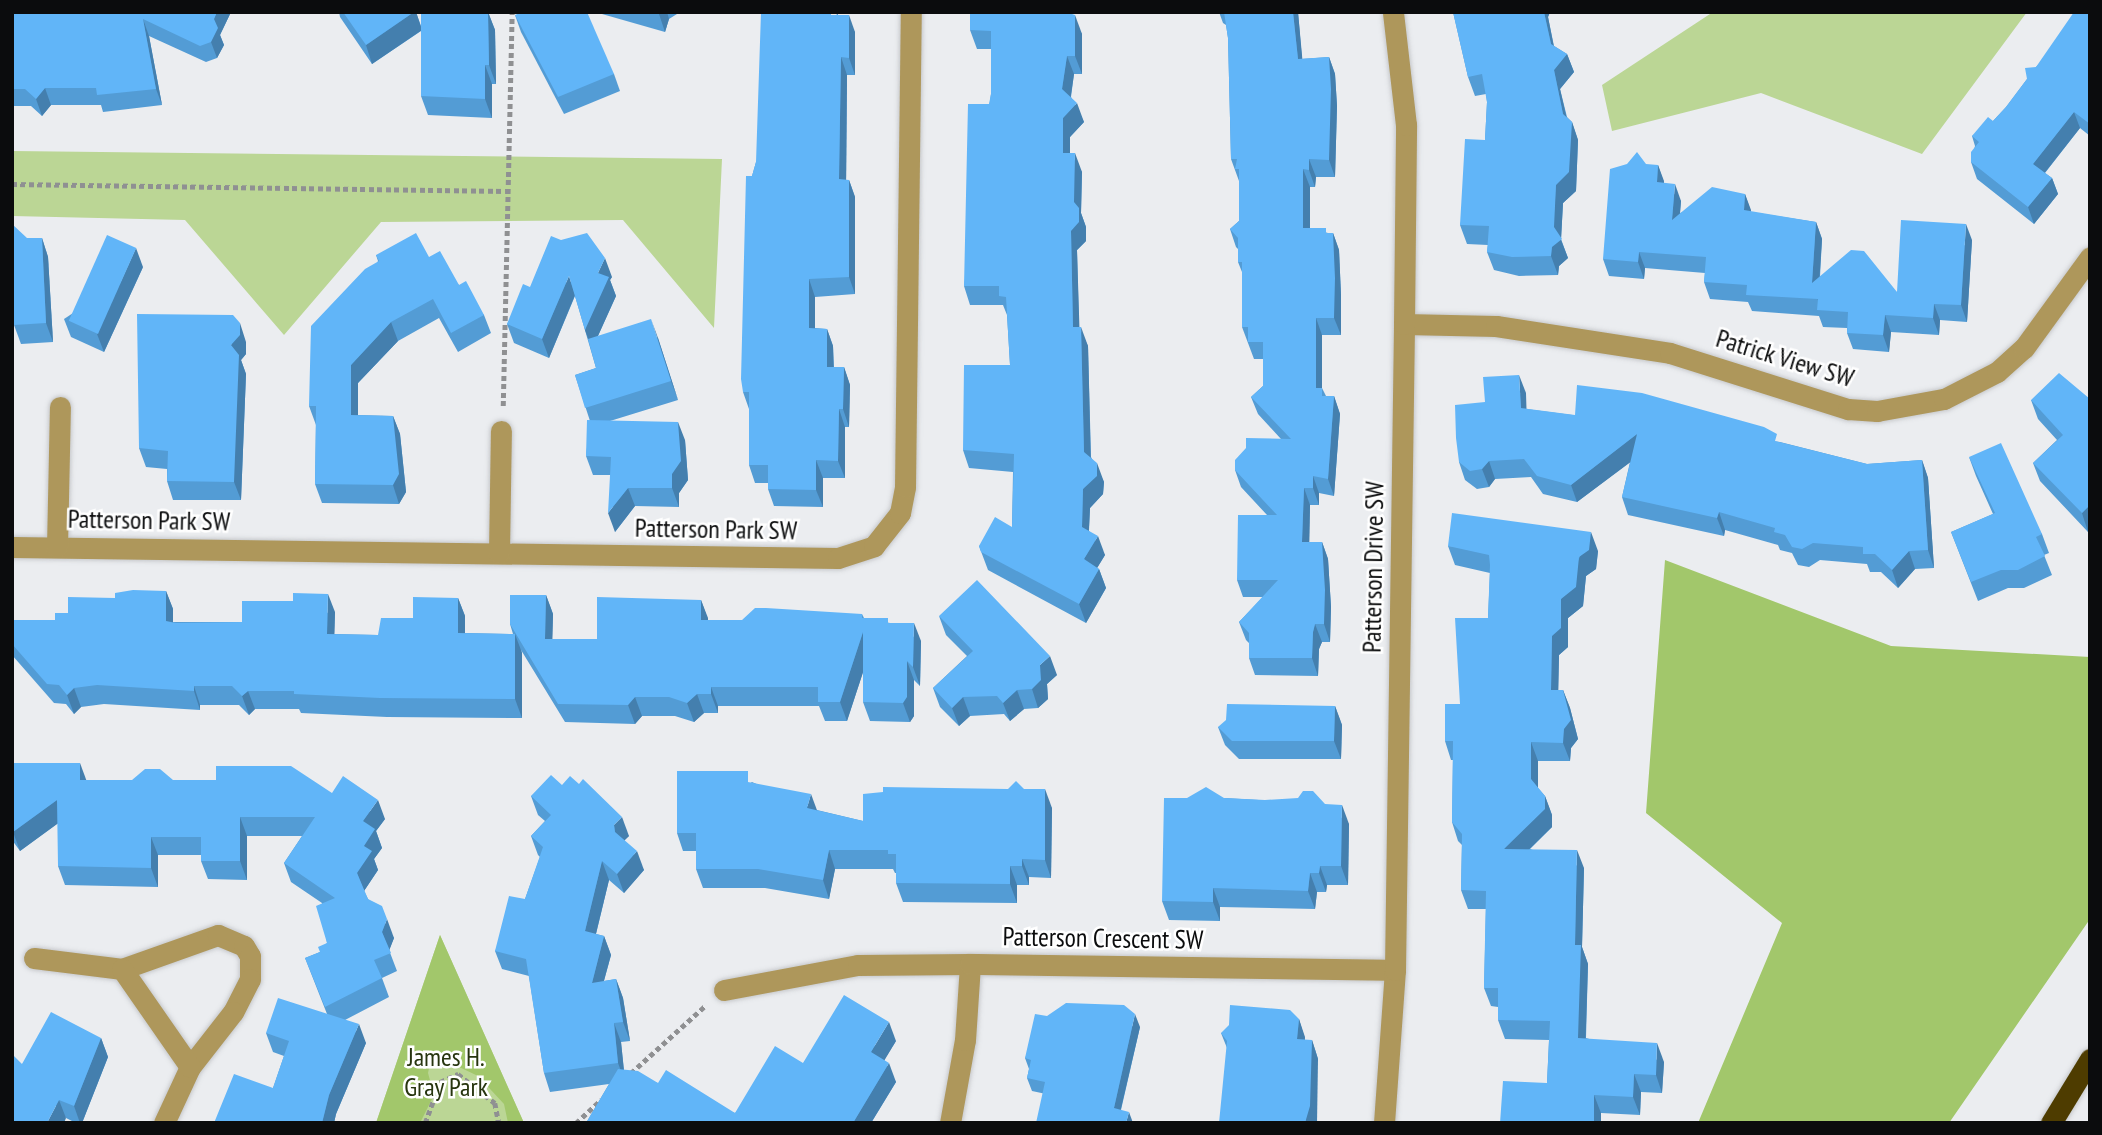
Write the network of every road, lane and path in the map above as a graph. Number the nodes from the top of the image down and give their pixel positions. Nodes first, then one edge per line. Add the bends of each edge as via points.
1 (512, 12) edge
2 (911, 12) edge
3 (1394, 12) edge
4 (12, 184) edge
5 (506, 191) junction
6 (2090, 257) edge
7 (1404, 324) junction
8 (60, 407) dead end
9 (501, 431) joint
10 (12, 547) edge
11 (57, 547) junction
12 (499, 554) junction
13 (34, 958) dead end
14 (970, 964) junction
15 (122, 969) junction
16 (1395, 970) junction
17 (724, 989) joint
18 (2090, 1059) edge
19 (190, 1067) junction
20 (625, 1078) edge
21 (606, 1096) edge
22 (164, 1123) edge
23 (425, 1123) edge
24 (499, 1123) edge
25 (576, 1123) edge
26 (950, 1123) edge
27 (1384, 1123) edge
28 (2051, 1123) edge

1 - 5 path
2 - 12 street, Patterson Park SW via 905,487 901,513 887,532 874,546 838,558
3 - 7 street, Patterson Drive SW via 1406,125
4 - 5 path
5 - 9 path
6 - 7 street, Patrick View SW via 2024,348 1997,372 1944,399 1877,411 1848,409 1658,351 1496,326
7 - 16 street, Patterson Drive SW
8 - 11 street
9 - 12 street
10 - 11 street, Patterson Park SW
11 - 12 street, Patterson Park SW
13 - 15 street
14 - 16 street, Patterson Crescent SW
14 - 17 street via 858,965
14 - 26 street, Patterson Crescent SW via 965,1040
15 - 19 street
15 - 19 street via 218,935 244,946 250,956 250,979 233,1012
16 - 27 street, Patterson Drive SW
17 - 20 path
18 - 28 highway
19 - 22 street
21 - 25 path
23 - 24 path via 440,1082 458,1074 495,1103

